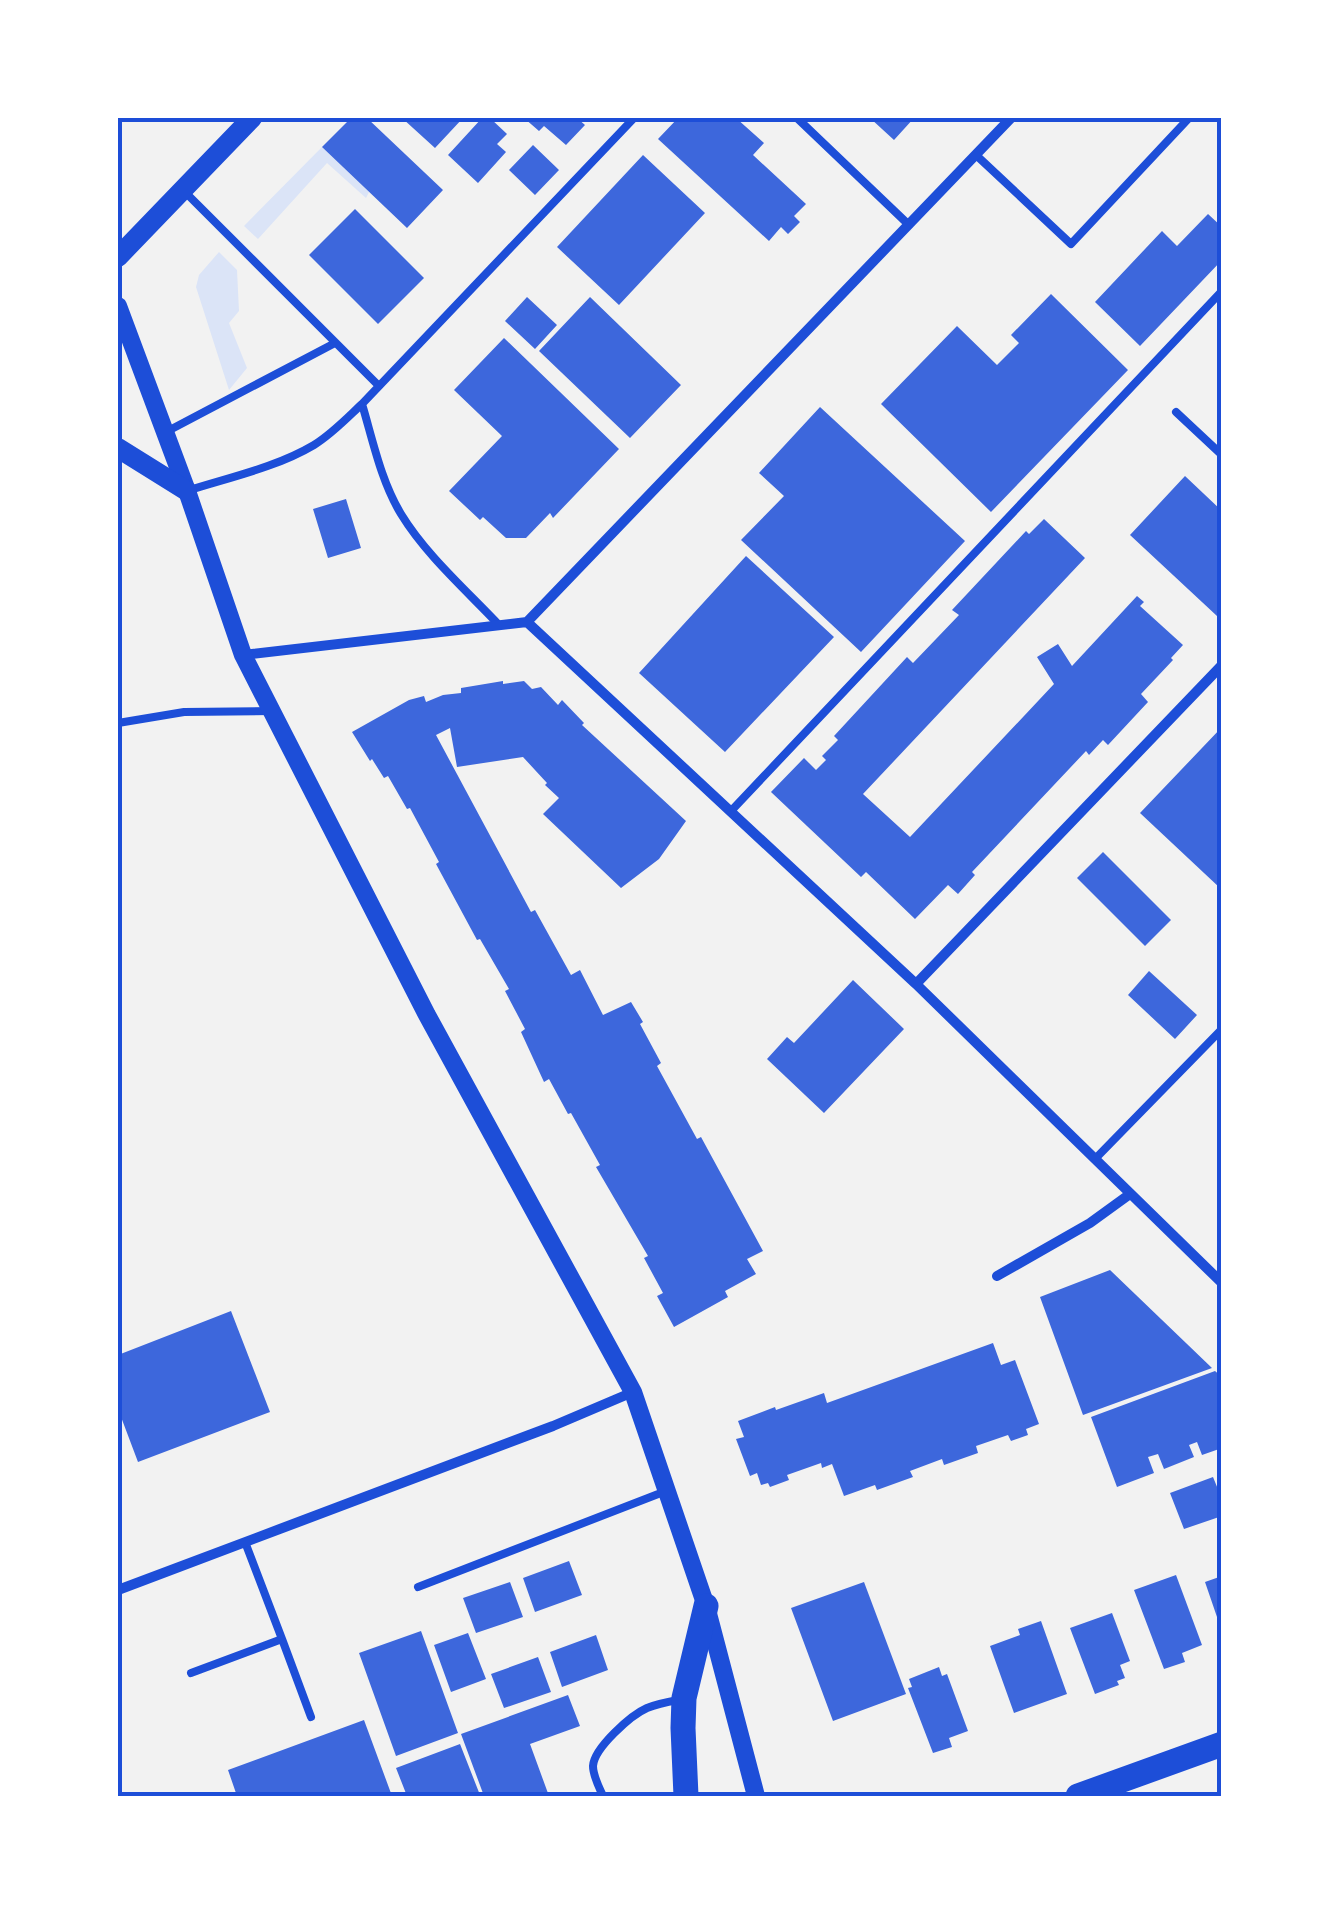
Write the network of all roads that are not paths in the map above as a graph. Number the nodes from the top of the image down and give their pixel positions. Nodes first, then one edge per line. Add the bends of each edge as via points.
1 (252, 118) edge
2 (634, 118) edge
3 (796, 118) edge
4 (1011, 118) edge
5 (1189, 118) edge
6 (976, 155) junction
7 (183, 190) junction
8 (909, 225) junction
9 (118, 257) edge
10 (1222, 291) edge
11 (118, 306) edge
12 (335, 343) junction
13 (379, 386) junction
14 (362, 404) junction
15 (1176, 412) dead end
16 (164, 433) junction
17 (118, 448) edge
18 (1222, 455) edge
19 (187, 491) junction
20 (527, 622) junction
21 (499, 625) junction
22 (243, 655) junction
23 (1222, 665) edge
24 (271, 711) junction
25 (118, 723) edge
26 (732, 810) junction
27 (916, 984) junction
28 (1222, 1029) edge
29 (1095, 1159) junction
30 (1130, 1194) junction
31 (997, 1276) dead end
32 (1222, 1284) edge
33 (632, 1392) junction
34 (667, 1491) junction
35 (245, 1542) junction
36 (418, 1587) dead end
37 (118, 1590) edge
38 (706, 1606) junction
39 (282, 1639) junction
40 (191, 1673) dead end
41 (684, 1698) junction
42 (311, 1717) dead end
43 (1222, 1744) edge
44 (602, 1796) edge
45 (686, 1796) edge
46 (756, 1796) edge
47 (1078, 1796) edge

1 - 7 main road
2 - 13 lane
3 - 8 lane
4 - 6 street
5 - 6 lane via 1071,244
6 - 8 street
7 - 9 main road
7 - 12 lane
8 - 20 street
10 - 26 lane
11 - 16 street
12 - 13 lane
12 - 16 lane
13 - 14 lane
14 - 19 lane via 317,444
14 - 21 lane via 402,517
15 - 18 lane
16 - 19 street
17 - 19 main road
19 - 22 street
20 - 21 street
20 - 26 street
21 - 22 street
22 - 24 street
23 - 27 street
24 - 25 lane via 184,712
24 - 33 street
26 - 27 street
27 - 29 street
28 - 29 lane
29 - 30 street
30 - 31 street
30 - 32 street
33 - 34 street
33 - 35 street
34 - 36 lane
34 - 38 street
35 - 37 street
35 - 39 lane
38 - 41 main road
38 - 46 street
39 - 40 lane
39 - 42 lane
41 - 44 lane via 636,1714 595,1756
41 - 45 main road
43 - 47 main road

